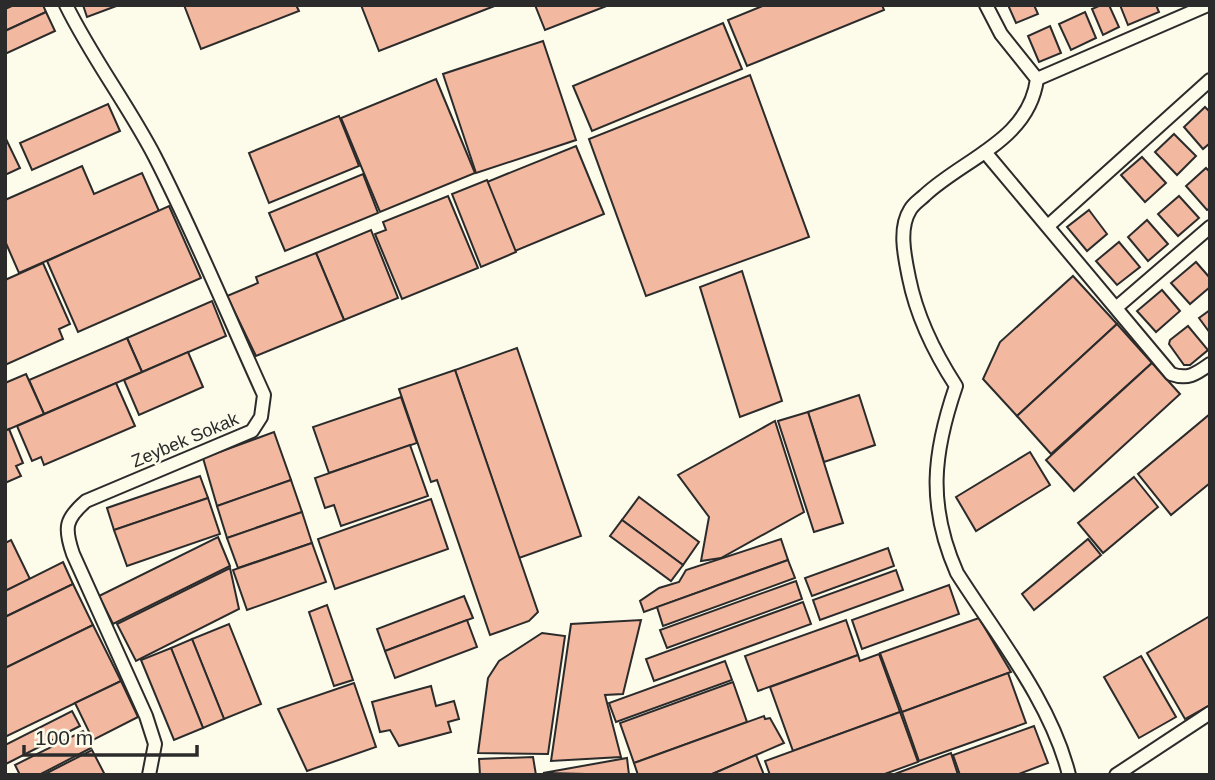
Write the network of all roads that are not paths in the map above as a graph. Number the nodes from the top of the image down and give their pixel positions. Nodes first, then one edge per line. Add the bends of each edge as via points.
1 (66, 5) edge
2 (986, 5) edge
3 (1208, 5) edge
4 (1037, 79) junction
5 (1210, 80) edge
6 (985, 152) junction
7 (1048, 226) junction
8 (1210, 227) edge
9 (1117, 307) junction
10 (1210, 364) edge
11 (1210, 713) edge
12 (149, 775) edge
13 (1069, 775) edge
14 (1116, 775) edge

1 - 12 street, Zeybek Sokak via 153,154 264,395 261,417 251,431 86,501 71,514 66,529 72,554 146,716 155,744
2 - 4 street via 1001,34
3 - 4 street
4 - 6 street via 1011,134
5 - 7 street
6 - 7 street
6 - 13 street via 935,186 910,210 903,231 906,263 923,327 956,386 938,441 935,478 942,529 957,573 1038,702 1062,748
7 - 9 street
8 - 9 street
9 - 10 street via 1171,374 1182,378
11 - 14 street

